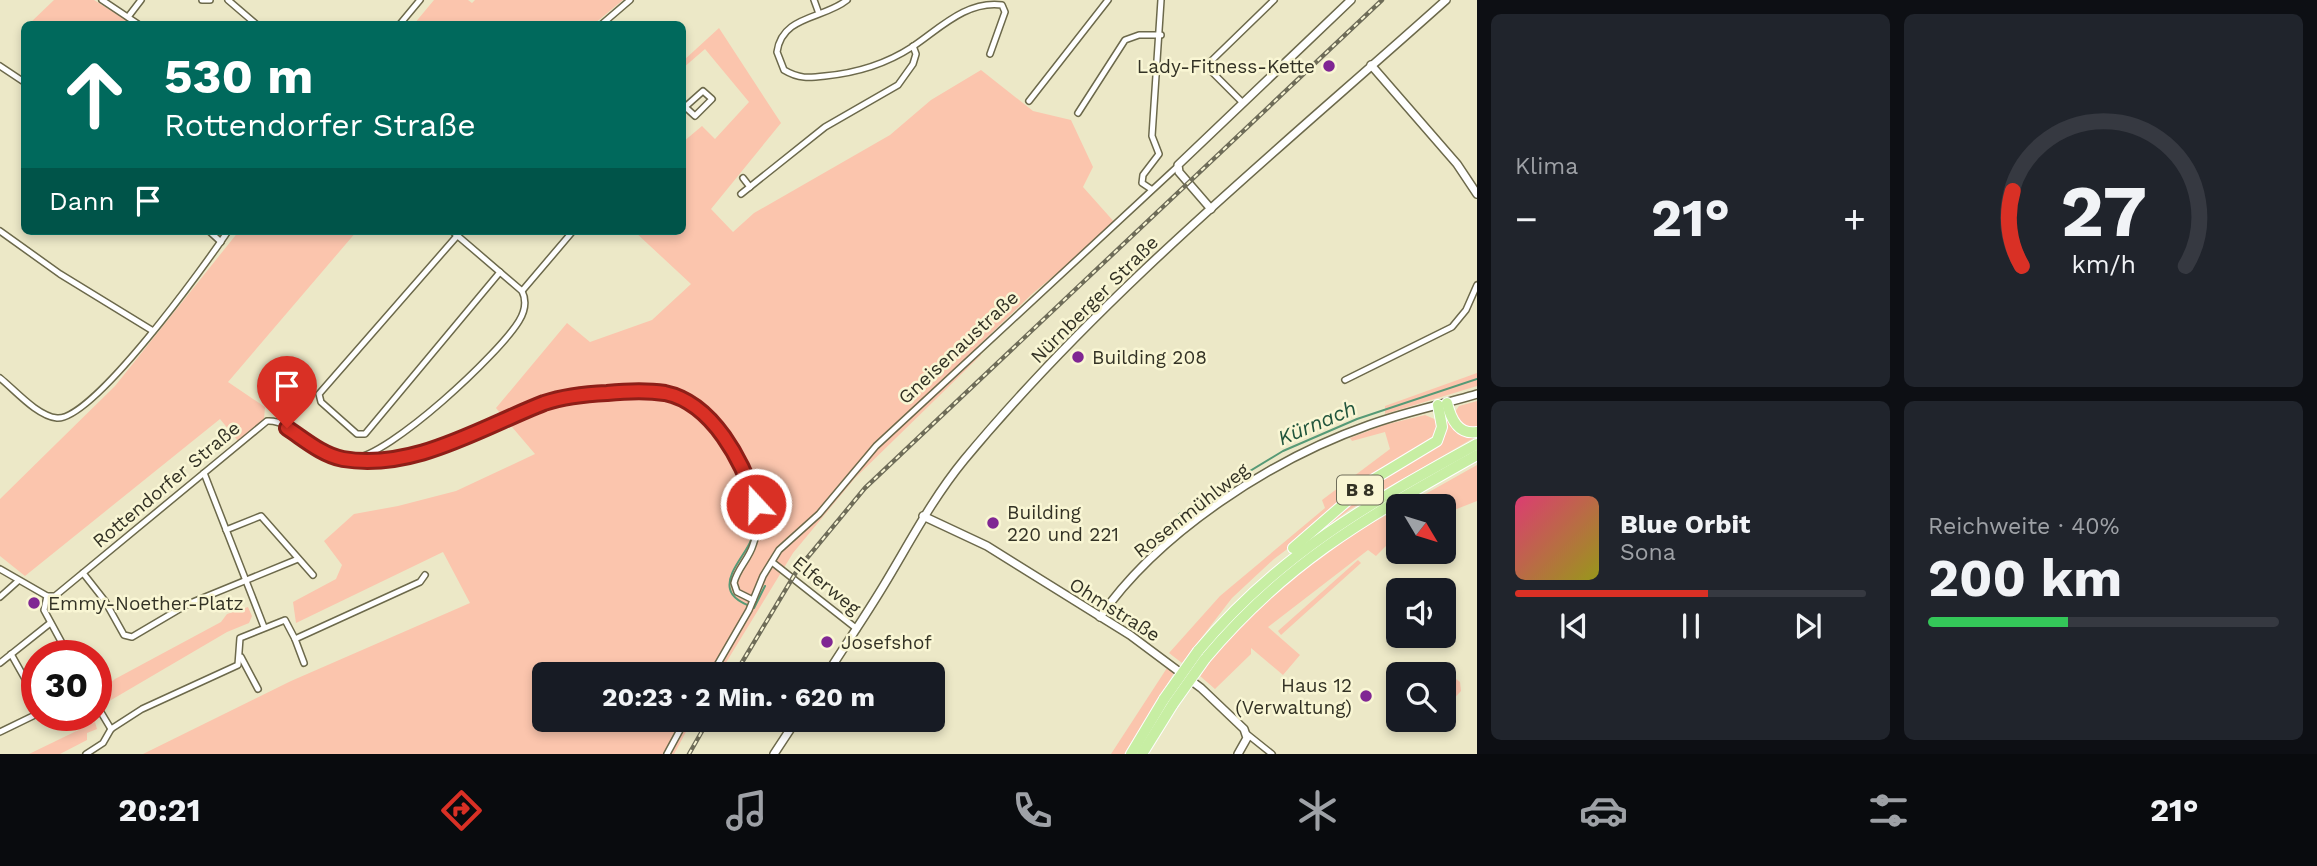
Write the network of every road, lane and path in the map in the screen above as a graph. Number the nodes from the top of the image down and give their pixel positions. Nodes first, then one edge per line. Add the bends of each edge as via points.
1 (102, 0) edge
2 (141, 0) edge
3 (202, 0) edge
4 (210, 0) edge
5 (228, 0) edge
6 (420, 0) edge
7 (630, 0) edge
8 (814, 0) edge
9 (847, 0) edge
10 (1108, 0) edge
11 (1161, 0) edge
12 (1274, 0) edge
13 (1350, 0) edge
14 (1446, 0) edge
15 (1011, 1) edge
16 (1002, 5) junction
17 (818, 11) junction
18 (128, 17) junction
19 (134, 21) edge
20 (252, 21) edge
21 (403, 21) edge
22 (608, 21) edge
23 (1161, 35) junction
24 (913, 46) junction
25 (990, 54) dead end
26 (1371, 65) junction
27 (0, 66) edge
28 (21, 80) edge
29 (1029, 100) dead end
30 (1242, 102) junction
31 (686, 104) edge
32 (686, 108) edge
33 (1077, 113) dead end
34 (1177, 167) junction
35 (743, 178) dead end
36 (750, 187) junction
37 (1151, 189) junction
38 (741, 194) dead end
39 (1477, 194) edge
40 (1211, 209) junction
41 (0, 231) edge
42 (213, 235) edge
43 (225, 235) edge
44 (452, 235) edge
45 (456, 235) edge
46 (570, 235) edge
47 (220, 242) junction
48 (500, 272) junction
49 (1477, 285) edge
50 (522, 291) junction
51 (153, 331) junction
52 (0, 378) edge
53 (1345, 380) dead end
54 (1477, 394) edge
55 (1442, 404) junction
56 (1477, 432) edge
57 (1477, 444) edge
58 (359, 458) junction
59 (1477, 458) edge
60 (204, 473) junction
61 (923, 516) junction
62 (226, 530) junction
63 (298, 559) junction
64 (772, 562) junction
65 (0, 569) edge
66 (1275, 570) junction
67 (83, 573) junction
68 (313, 575) dead end
69 (425, 575) dead end
70 (246, 580) junction
71 (18, 581) junction
72 (47, 596) junction
73 (0, 597) edge
74 (753, 600) junction
75 (1100, 617) junction
76 (49, 624) junction
77 (264, 627) junction
78 (857, 629) junction
79 (295, 639) junction
80 (59, 640) edge
81 (11, 654) junction
82 (1202, 655) junction
83 (241, 657) junction
84 (719, 662) edge
85 (835, 662) edge
86 (0, 663) edge
87 (304, 663) dead end
88 (21, 672) edge
89 (258, 689) dead end
90 (1169, 702) junction
91 (21, 722) edge
92 (112, 728) edge
93 (110, 731) edge
94 (0, 732) edge
95 (679, 732) edge
96 (788, 732) edge
97 (1247, 734) junction
98 (86, 754) edge
99 (667, 754) edge
100 (774, 754) edge
101 (1131, 754) edge
102 (1142, 754) edge
103 (1238, 754) edge
104 (1272, 754) edge

1 - 18 street
2 - 18 street
3 - 4 street
5 - 20 street
6 - 21 street
7 - 22 street
8 - 17 street
9 - 17 street
10 - 29 street
11 - 23 street
12 - 30 street via 1206,66
13 - 30 street, Gneisenaustraße
14 - 26 street, Nürnberger Straße
15 - 16 street
16 - 24 street via 967,9
16 - 25 street via 1003,23
17 - 24 street via 788,28 778,44 779,62 795,77 843,75
18 - 19 street
23 - 33 street via 1125,40
23 - 37 street via 1152,136 1159,154 1142,183
24 - 36 street via 913,64 898,85 825,127
26 - 39 street via 1457,164
26 - 40 street, Nürnberger Straße
27 - 28 street
30 - 34 street, Gneisenaustraße
31 - 32 street via 703,91 712,99 695,117
34 - 37 street, Gneisenaustraße
34 - 40 street
35 - 36 street
36 - 38 street
37 - 64 street, Gneisenaustraße via 876,446
40 - 61 street, Nürnberger Straße via 1132,280 1050,365 964,460
41 - 51 street
42 - 47 street
43 - 47 street
44 - 48 street via 320,394 321,402 357,434 365,434
45 - 48 street
46 - 50 street
47 - 51 street
48 - 50 street
49 - 53 street via 1452,327
50 - 58 street via 526,300 519,320 466,382
51 - 52 street via 109,383 59,418 45,414
54 - 55 street, Rosenmühlweg
55 - 56 highway via 1463,431
55 - 66 highway, B 8 via 1437,441 1369,482 1293,548
55 - 75 street, Rosenmühlweg via 1349,432 1270,470 1164,546
57 - 66 highway, B 8 via 1344,520
58 - 60 street, Rottendorfer Straße via 334,457 279,423 267,421
58 - 74 street via 384,461 422,453 563,397 614,392 666,394 682,400 716,428 751,487 757,529 734,583 737,592
59 - 82 highway, B 8 via 1358,523 1310,556
60 - 62 street
60 - 67 street, Rottendorfer Straße
61 - 75 street, Ohmstraße via 987,546
61 - 78 street, Nürnberger Straße
62 - 63 street via 261,516
62 - 70 street
63 - 68 street
63 - 70 street
64 - 74 street, Elferweg
64 - 78 street, Elferweg
65 - 71 street
66 - 82 highway, B 8 via 1235,609
67 - 70 street via 128,637 188,604
67 - 72 street, Rottendorfer Straße via 55,596
69 - 79 street via 419,582
70 - 77 street
71 - 72 street
71 - 73 street
72 - 76 street via 44,610
74 - 84 street
75 - 97 street, Ohmstraße via 1201,688
76 - 80 street
76 - 81 street
77 - 79 street via 285,620
77 - 83 street via 237,640
78 - 85 street, Nürnberger Straße
79 - 87 street
81 - 86 street
81 - 88 street
82 - 90 highway, B 8, bridge
83 - 89 street
83 - 92 street via 238,664 142,709
90 - 101 highway, B 8
90 - 102 highway, B 8
91 - 94 street
93 - 98 street via 103,743
95 - 99 street
96 - 100 street
97 - 103 street
97 - 104 street, Ohmstraße

